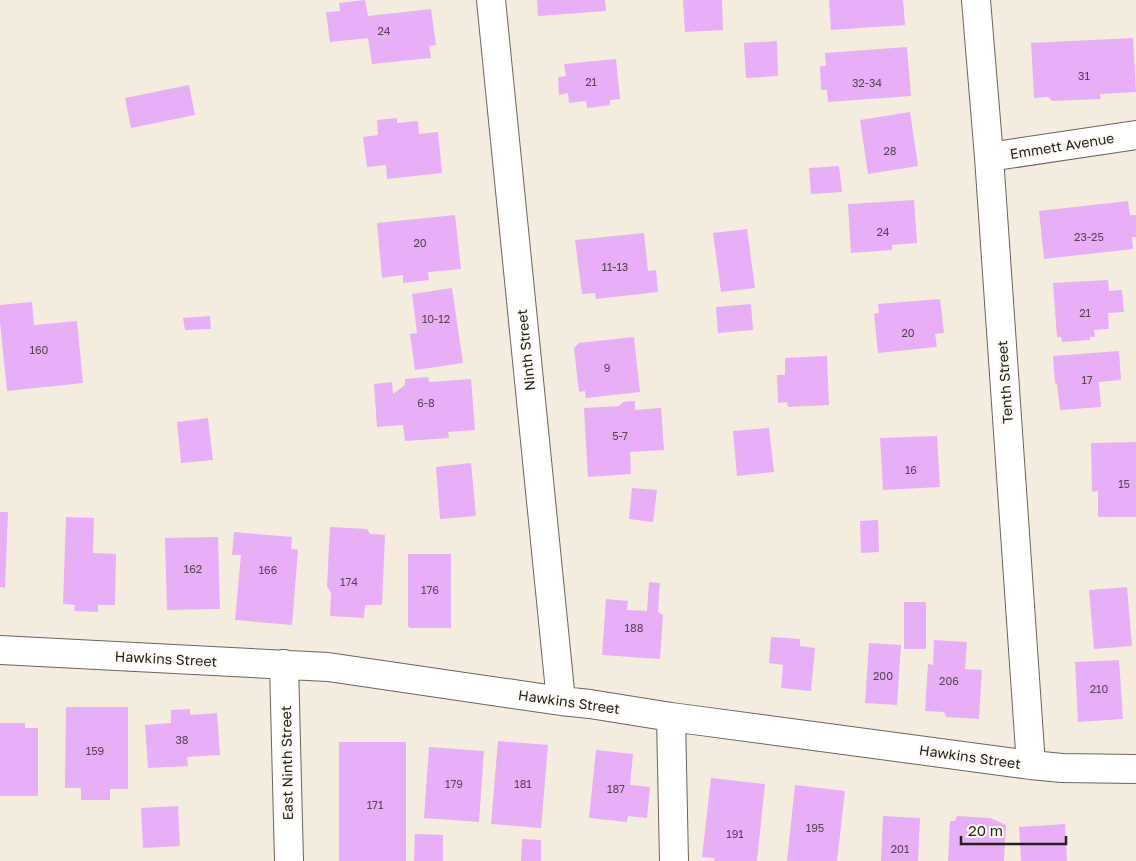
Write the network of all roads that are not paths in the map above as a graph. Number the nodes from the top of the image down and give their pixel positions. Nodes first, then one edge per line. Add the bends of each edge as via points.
1 (491, 0) edge
2 (976, 0) edge
3 (1136, 135) edge
4 (989, 157) junction
5 (0, 650) edge
6 (284, 664) junction
7 (561, 701) junction
8 (670, 717) junction
9 (1032, 765) junction
10 (1136, 768) edge
11 (289, 861) edge
12 (674, 861) edge

1 - 7 street, Ninth Street
2 - 4 street, Tenth Street
3 - 4 street, Emmett Avenue
4 - 9 street, Tenth Street
5 - 6 street, Hawkins Street
6 - 7 street, Hawkins Street via 328,667
6 - 11 street, East Ninth Street
7 - 8 street, Hawkins Street
8 - 9 street, Hawkins Street
8 - 12 street
9 - 10 street, Hawkins Street

